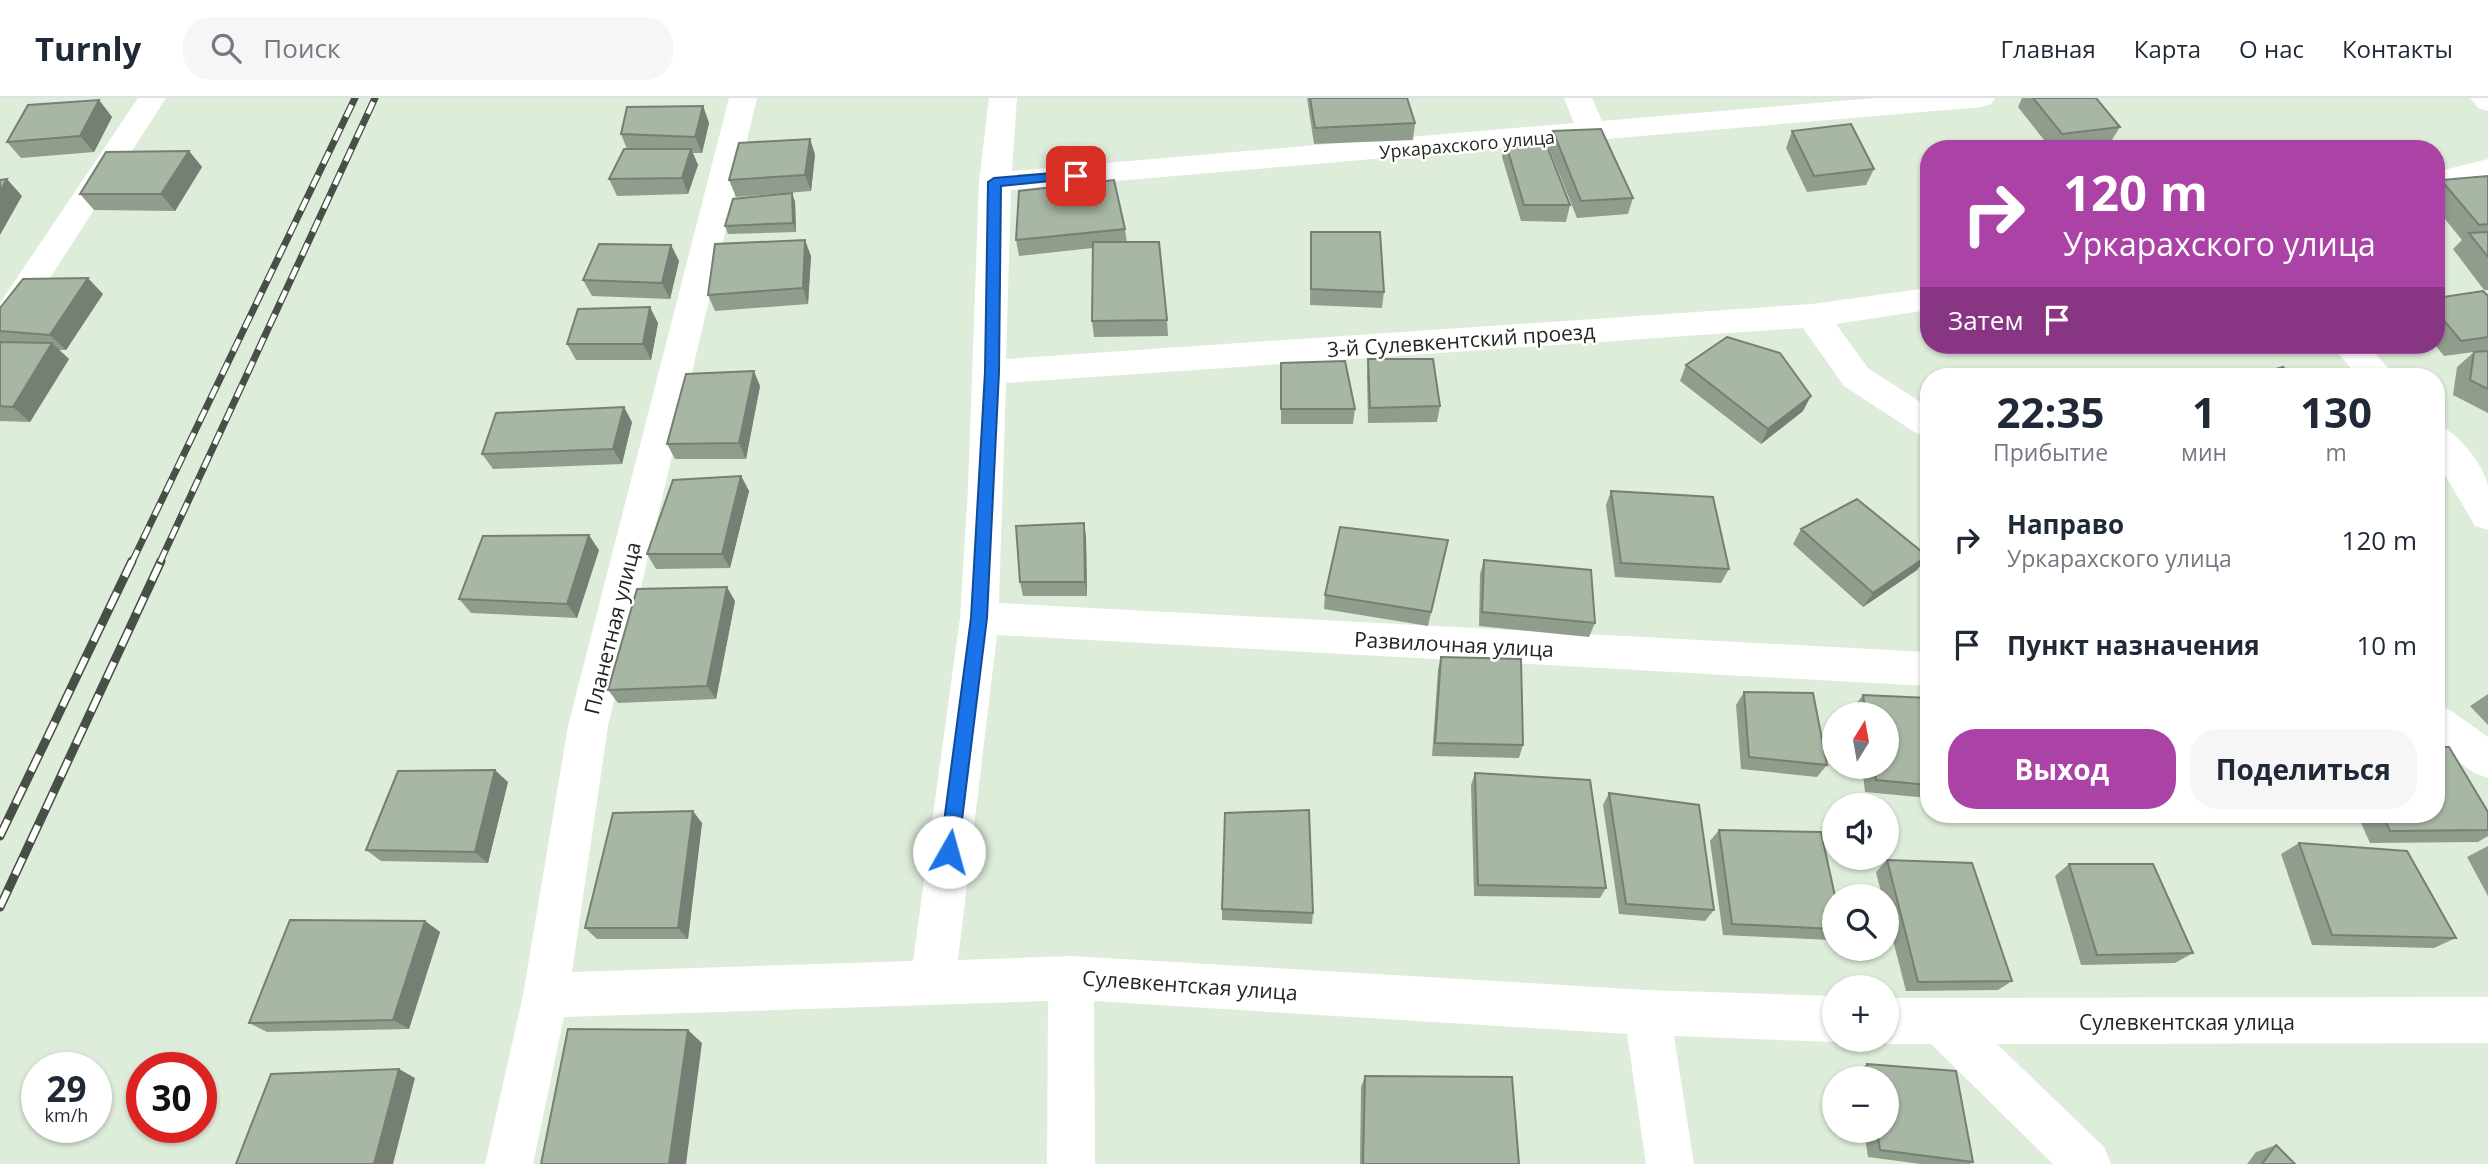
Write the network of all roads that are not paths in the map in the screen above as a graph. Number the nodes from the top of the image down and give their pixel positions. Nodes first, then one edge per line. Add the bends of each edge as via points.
1 (152, 98) edge
2 (743, 98) edge
3 (1003, 98) edge
4 (1578, 98) edge
5 (1981, 98) edge
6 (2484, 98) edge
7 (2488, 102) edge
8 (1593, 134) junction
9 (2488, 169) edge
10 (2445, 181) edge
11 (994, 182) junction
12 (1920, 300) edge
13 (1812, 316) junction
14 (0, 329) edge
15 (2357, 354) edge
16 (2370, 368) edge
17 (992, 372) junction
18 (1920, 419) edge
19 (2445, 447) edge
20 (2488, 516) edge
21 (979, 618) junction
22 (1920, 669) edge
23 (2445, 729) edge
24 (2488, 760) edge
25 (1071, 978) junction
26 (933, 981) junction
27 (546, 995) junction
28 (1647, 1013) junction
29 (1822, 1020) edge
30 (2488, 1020) edge
31 (1899, 1021) edge
32 (1943, 1023) junction
33 (1675, 1157) edge
34 (509, 1164) edge
35 (1071, 1164) edge
36 (2087, 1164) edge

1 - 14 street
2 - 27 street, Планетная улица via 588,726
3 - 11 street
4 - 8 street
5 - 8 street, Уркарахского улица
6 - 7 street
8 - 11 street, Уркарахского улица
9 - 10 street
11 - 17 street
12 - 13 street, 3-й Сулевкентский проезд
13 - 17 street, 3-й Сулевкентский проезд
13 - 18 street via 1856,377
15 - 16 street
17 - 21 street
19 - 20 street
21 - 22 street, Развилочная улица
21 - 26 street
23 - 24 street
25 - 26 street, Сулевкентская улица
25 - 28 street, Сулевкентская улица
25 - 35 street
26 - 27 street, Сулевкентская улица
27 - 34 street, Планетная улица
28 - 29 street, Сулевкентская улица
28 - 33 street
30 - 32 street, Сулевкентская улица
31 - 32 street, Сулевкентская улица
32 - 36 street

